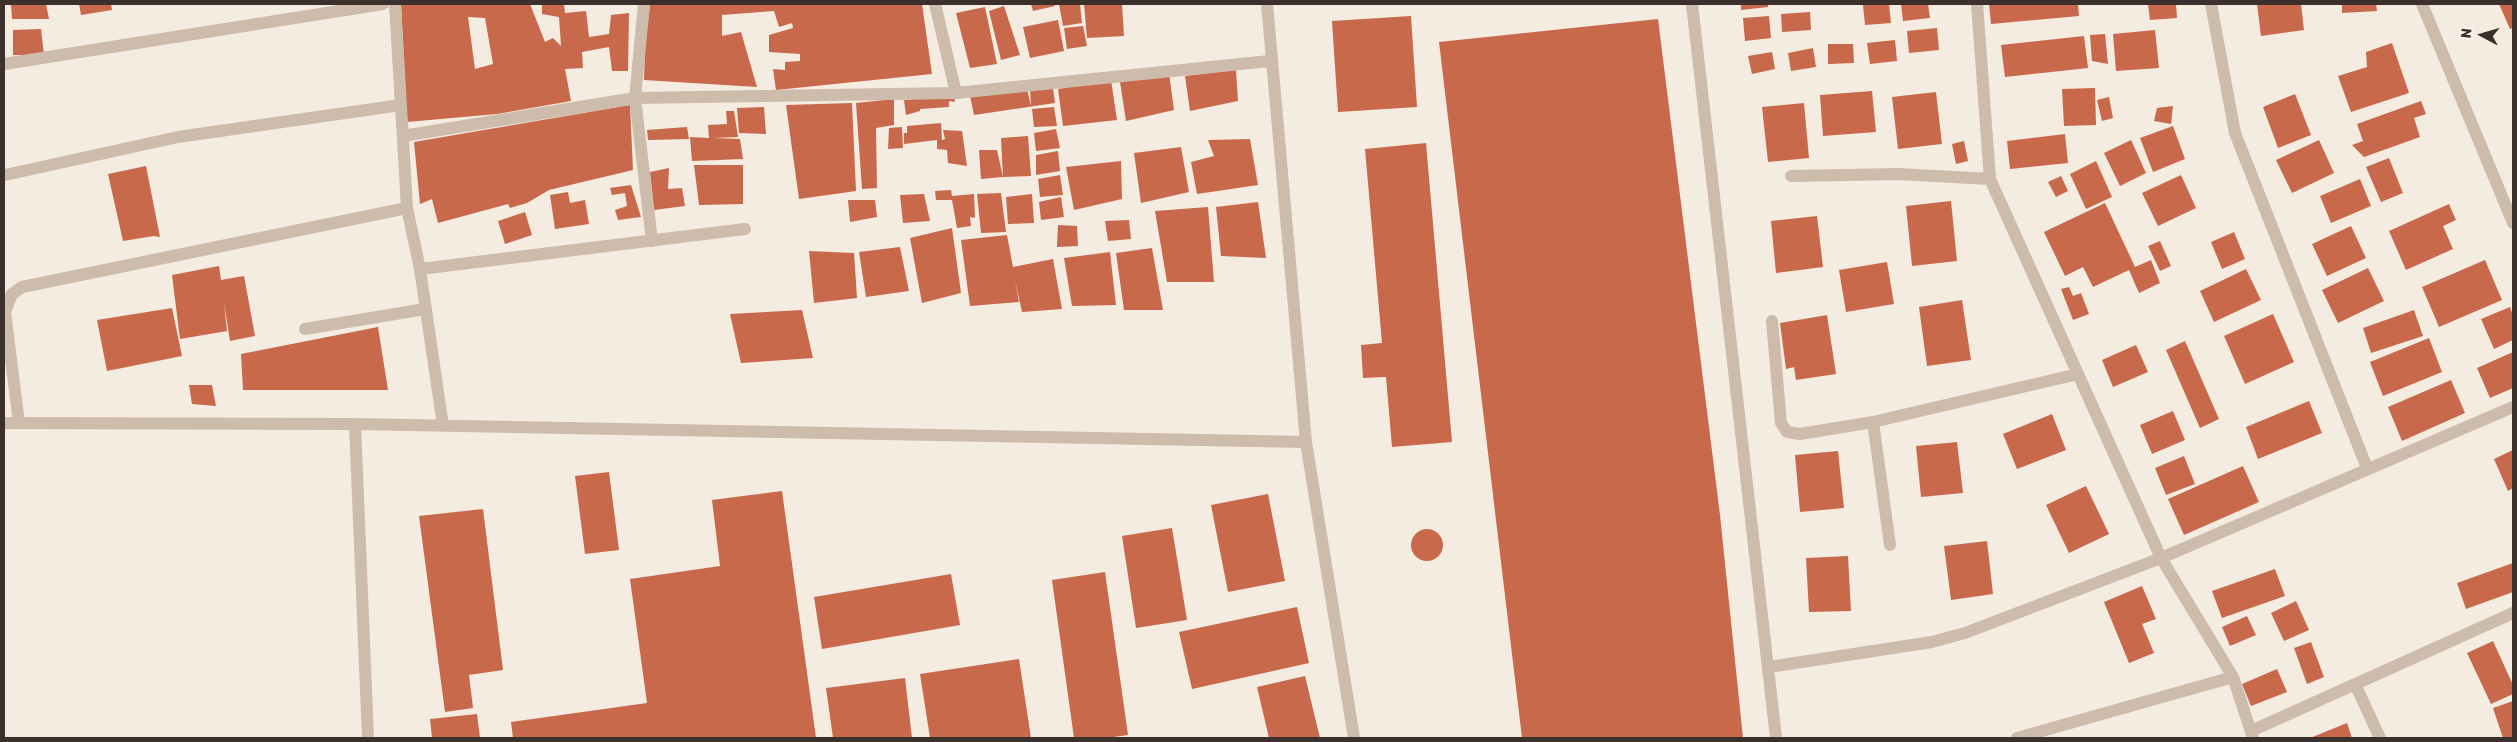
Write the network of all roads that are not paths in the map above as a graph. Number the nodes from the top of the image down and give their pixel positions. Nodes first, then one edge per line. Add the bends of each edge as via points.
1 (383, 4) edge
2 (395, 4) edge
3 (644, 4) edge
4 (935, 4) edge
5 (1267, 4) edge
6 (1692, 4) edge
7 (1976, 4) edge
8 (2211, 4) edge
9 (2422, 4) edge
10 (1270, 61) junction
11 (4, 64) edge
12 (956, 93) junction
13 (635, 98) junction
14 (401, 105) junction
15 (403, 136) junction
16 (5, 175) dead end
17 (1791, 176) dead end
18 (1990, 178) junction
19 (407, 208) junction
20 (2513, 223) edge
21 (745, 229) dead end
22 (652, 240) junction
23 (420, 269) junction
24 (425, 309) junction
25 (1772, 321) dead end
26 (305, 329) dead end
27 (2078, 374) junction
28 (2513, 407) edge
29 (4, 422) edge
30 (1873, 422) junction
31 (19, 423) junction
32 (356, 424) junction
33 (442, 426) junction
34 (1306, 442) junction
35 (2367, 468) junction
36 (1890, 545) dead end
37 (2162, 558) junction
38 (2513, 613) edge
39 (1769, 667) junction
40 (2232, 677) junction
41 (2356, 684) junction
42 (2252, 734) edge
43 (368, 738) edge
44 (1354, 738) edge
45 (1776, 738) edge
46 (2018, 738) edge
47 (2380, 738) edge

1 - 11 street
2 - 14 street
3 - 13 street
4 - 12 street
5 - 10 street
6 - 39 street
7 - 18 street
8 - 35 street via 2235,133
9 - 20 street
10 - 12 street
10 - 34 street
12 - 13 street
13 - 15 street
13 - 22 street
14 - 15 street
14 - 16 street via 178,137
15 - 19 street
17 - 18 street via 1898,174
18 - 27 street
19 - 23 street
19 - 31 street via 22,287 12,294 5,312
21 - 22 street
22 - 23 street
23 - 24 street
24 - 26 street
24 - 33 street
25 - 30 street via 1781,423 1788,432 1800,434
27 - 30 street
27 - 37 street
28 - 35 street
29 - 31 street
30 - 36 street
31 - 32 street
32 - 33 street
32 - 43 street
33 - 34 street
34 - 44 street
35 - 37 street
37 - 39 street via 1965,633 1932,642
37 - 40 street
38 - 41 street
39 - 45 street
40 - 42 street
40 - 46 street
41 - 42 street
41 - 47 street

